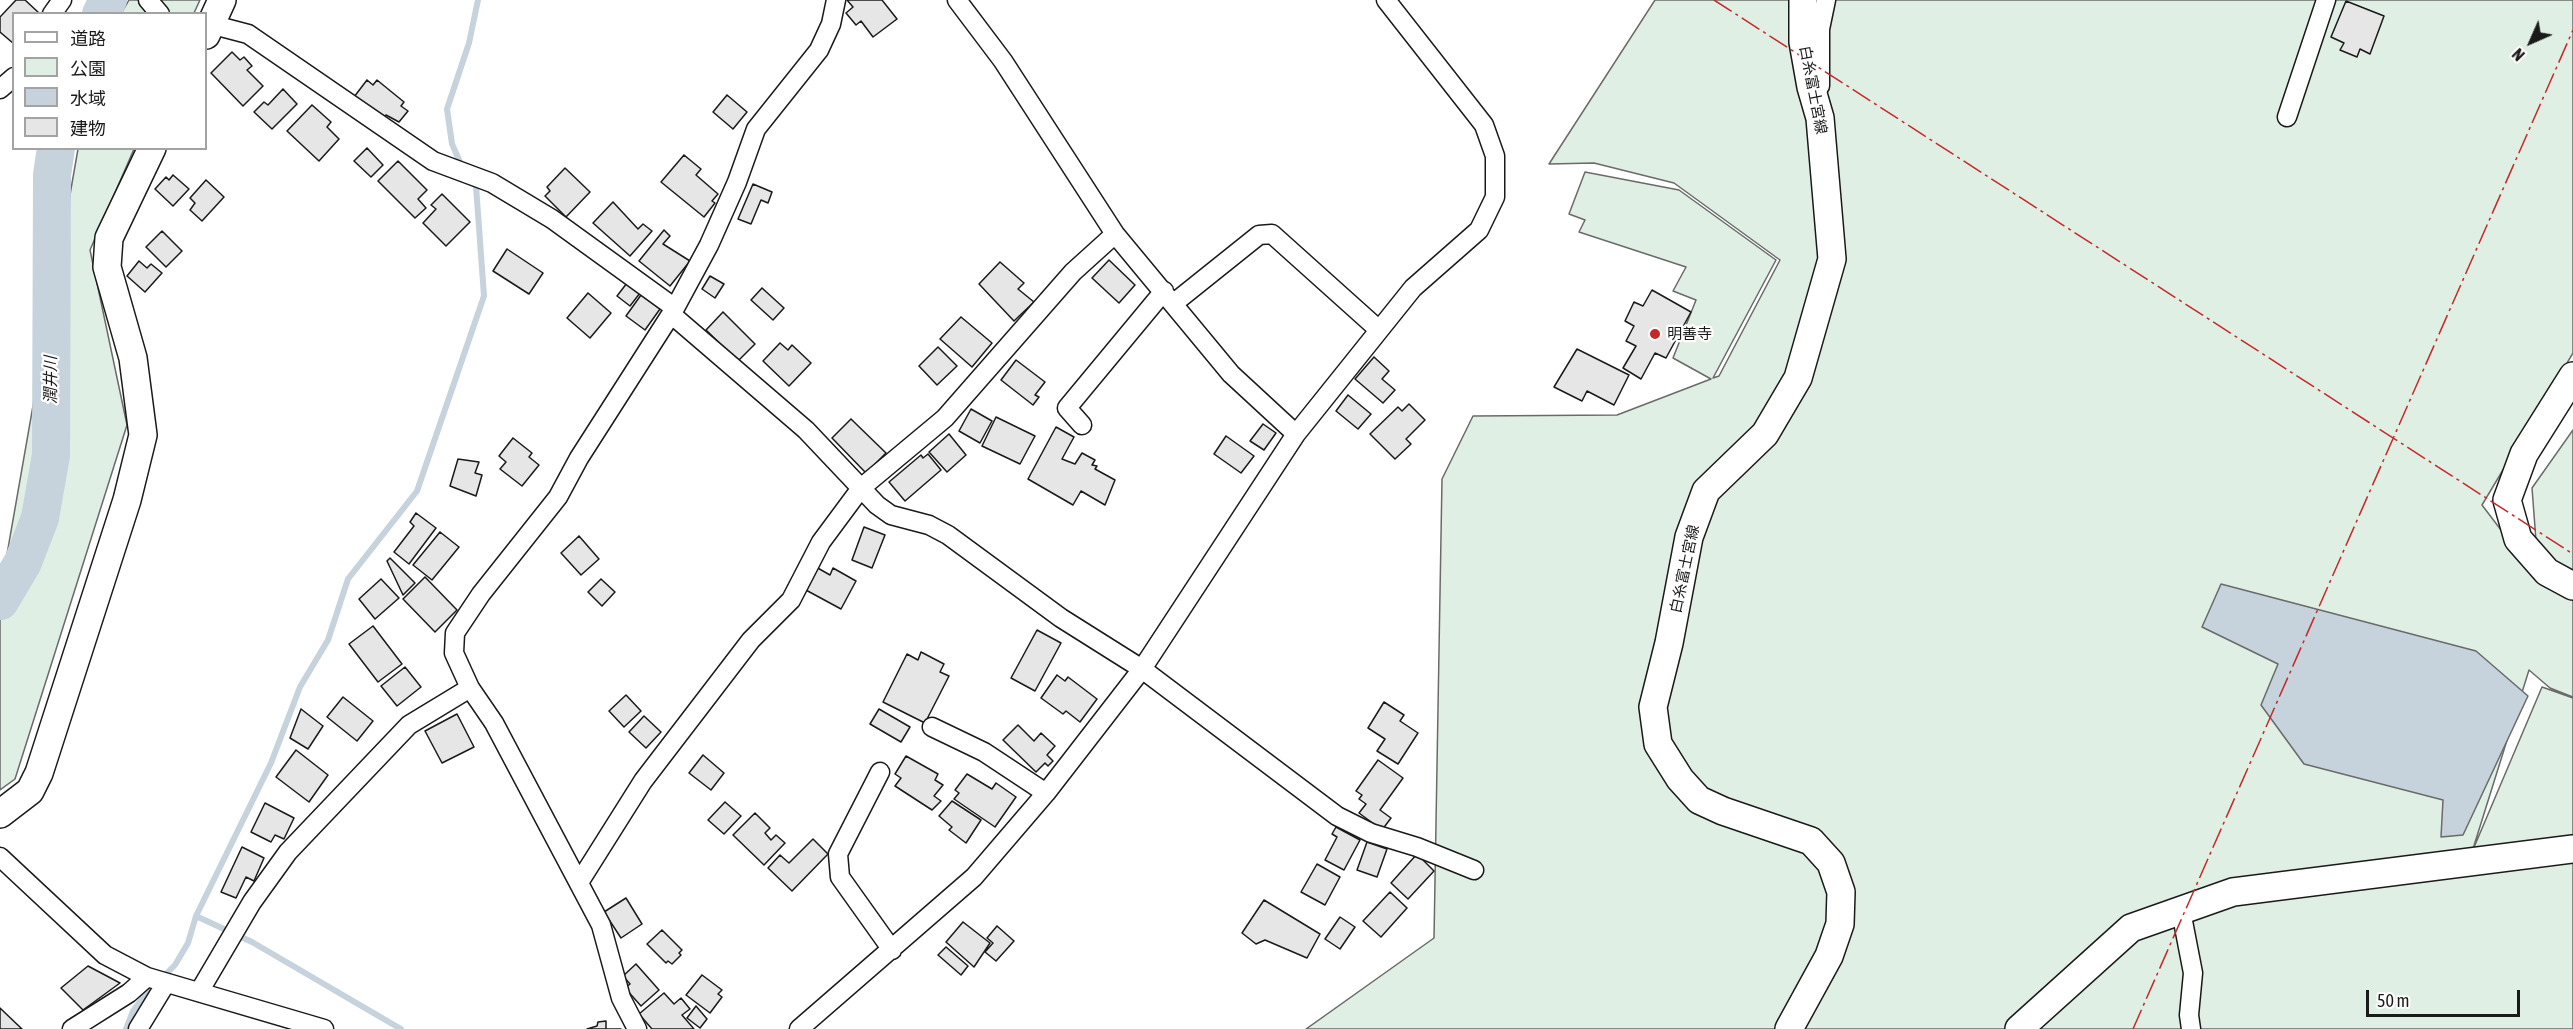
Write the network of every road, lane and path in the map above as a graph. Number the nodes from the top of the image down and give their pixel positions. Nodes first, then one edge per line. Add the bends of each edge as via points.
1 (148, 0) edge
2 (836, 0) edge
3 (957, 0) edge
4 (1386, 0) edge
5 (1803, 0) edge
6 (1826, 0) edge
7 (2326, 0) edge
8 (158, 12) edge
9 (211, 20) edge
10 (12, 79) edge
11 (0, 89) edge
12 (2287, 117) dead end
13 (1820, 118) junction
14 (151, 150) edge
15 (1115, 234) junction
16 (1169, 297) junction
17 (673, 311) junction
18 (1379, 330) junction
19 (2573, 376) edge
20 (1082, 425) dead end
21 (1296, 434) junction
22 (861, 488) junction
23 (2573, 586) edge
24 (1142, 669) junction
25 (470, 688) junction
26 (932, 727) dead end
27 (880, 772) dead end
28 (1046, 793) junction
29 (0, 814) edge
30 (2573, 849) edge
31 (0, 857) edge
32 (1474, 870) dead end
33 (580, 881) junction
34 (2181, 911) junction
35 (892, 950) junction
36 (147, 977) junction
37 (166, 983) junction
38 (200, 992) junction
39 (72, 1029) edge
40 (138, 1029) edge
41 (324, 1029) edge
42 (637, 1029) edge
43 (800, 1029) edge
44 (1789, 1029) edge
45 (2019, 1029) edge
46 (2191, 1029) edge

1 - 8 street
2 - 17 street via 819,50 756,129 709,245
3 - 15 street via 1003,61
4 - 18 street via 1484,125 1495,156 1495,197 1479,230 1413,288
5 - 13 street, 白糸富士宮線 via 1803,42
6 - 13 street via 1820,29
7 - 12 street
9 - 17 street via 248,34 433,161 492,183 552,219
10 - 11 street
13 - 44 street, 白糸富士宮線 via 1832,259 1819,308 1798,378 1765,434 1706,491 1689,537 1670,643 1653,707 1658,744 1699,800 1811,841 1831,863 1841,892 1840,924 1828,956
14 - 29 street via 110,238 107,267 134,358 143,435 127,500 39,773 30,791
15 - 16 street
15 - 22 street via 1073,272 945,418
16 - 18 street via 1259,235 1272,234
16 - 20 street via 1067,408
16 - 21 street via 1231,374
17 - 22 street via 806,430
17 - 25 street via 558,496 455,633 454,653
18 - 21 street
19 - 23 street via 2524,454 2507,500 2518,539 2547,572
21 - 24 street
22 - 24 street via 891,515 929,525 948,535 1061,618
22 - 33 street via 821,542 791,600 751,640 643,781
24 - 28 street
24 - 32 street via 1338,816 1371,833
25 - 33 street via 494,723
25 - 38 street via 409,725 288,852
26 - 28 street via 984,752
27 - 35 street via 838,854 840,877
28 - 35 street via 974,877
30 - 34 street via 2233,892
31 - 36 street via 105,955
33 - 42 street via 601,925 621,998
34 - 45 street via 2131,928
34 - 46 street via 2193,973 2188,1015
35 - 43 street
36 - 37 street
36 - 39 street
37 - 38 street
37 - 40 street
38 - 41 street

